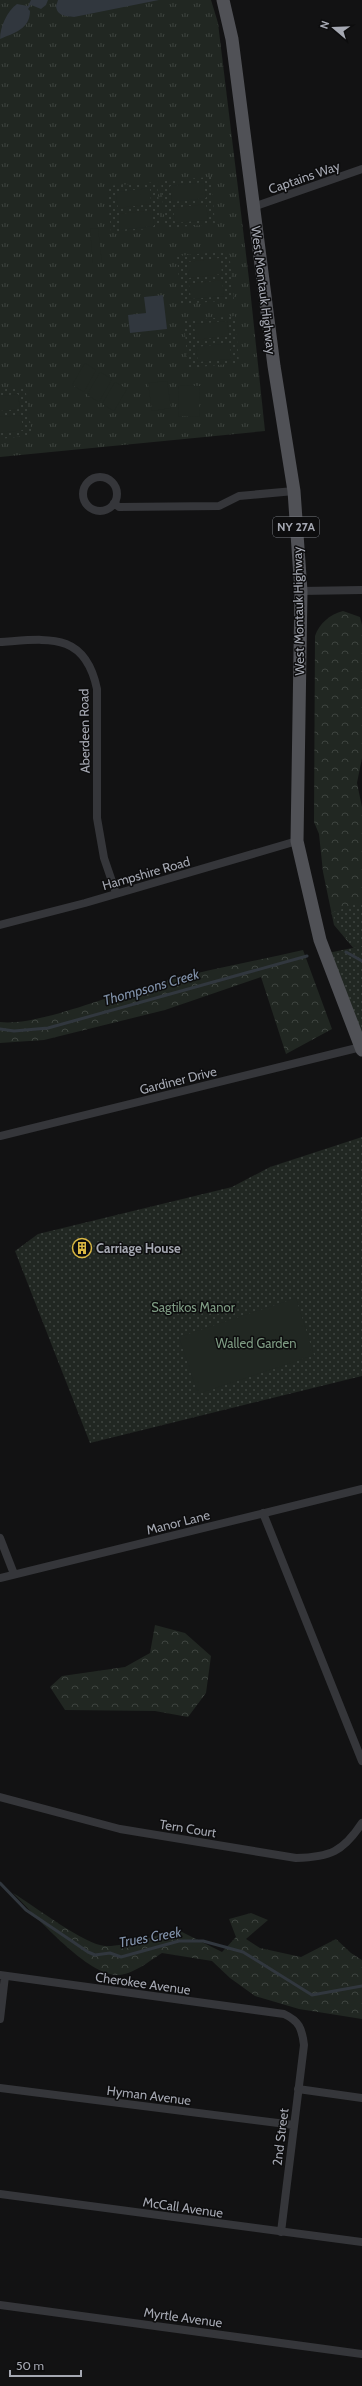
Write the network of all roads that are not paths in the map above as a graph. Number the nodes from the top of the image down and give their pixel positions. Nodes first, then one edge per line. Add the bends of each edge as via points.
1 (222, 0) edge
2 (362, 169) edge
3 (253, 207) junction
4 (294, 491) junction
5 (114, 503) junction
6 (362, 590) edge
7 (301, 591) junction
8 (0, 642) edge
9 (298, 841) junction
10 (116, 893) junction
11 (0, 925) edge
12 (361, 1048) edge
13 (0, 1136) edge
14 (362, 1489) edge
15 (263, 1513) junction
16 (0, 1538) edge
17 (14, 1574) junction
18 (0, 1578) edge
19 (362, 1761) edge
20 (0, 1797) edge
21 (362, 1824) edge
22 (3, 1976) edge
23 (0, 2019) edge
24 (304, 2044) joint
25 (0, 2088) edge
26 (298, 2089) junction
27 (362, 2098) edge
28 (294, 2125) junction
29 (0, 2194) edge
30 (281, 2232) junction
31 (362, 2242) edge
32 (0, 2305) edge
33 (362, 2354) edge

1 - 3 main road, West Montauk Highway / NY 27A via 232,39
2 - 3 street, Captains Way
3 - 4 main road, West Montauk Highway / NY 27A
4 - 5 street via 239,496 219,506 119,507
4 - 7 main road, West Montauk Highway / NY 27A
5 - 5 street via 116,490 109,480 96,477 86,485 83,497 90,508 103,510
6 - 7 street
7 - 9 main road, West Montauk Highway / NY 27A
8 - 10 street, Aberdeen Road via 56,641 71,646 84,656 93,669 97,689 97,818 104,858
9 - 10 street, Hampshire Road
9 - 12 main road, West Montauk Highway / NY 27A via 320,940
10 - 11 street, Hampshire Road
12 - 13 street, Gardiner Drive
14 - 15 street, Manor Lane
15 - 17 street, Manor Lane
15 - 19 street
16 - 17 street
17 - 18 street, Manor Lane
20 - 21 street, Tern Court via 120,1830 296,1858 322,1857 341,1849
22 - 23 street
22 - 24 street, Cherokee Avenue via 284,2014 296,2020 303,2030
24 - 26 street, 2nd Street
25 - 28 street, Hyman Avenue
26 - 27 street
26 - 28 street, 2nd Street
28 - 30 street, 2nd Street
29 - 30 street, McCall Avenue
30 - 31 street, McCall Avenue
32 - 33 street, Myrtle Avenue

